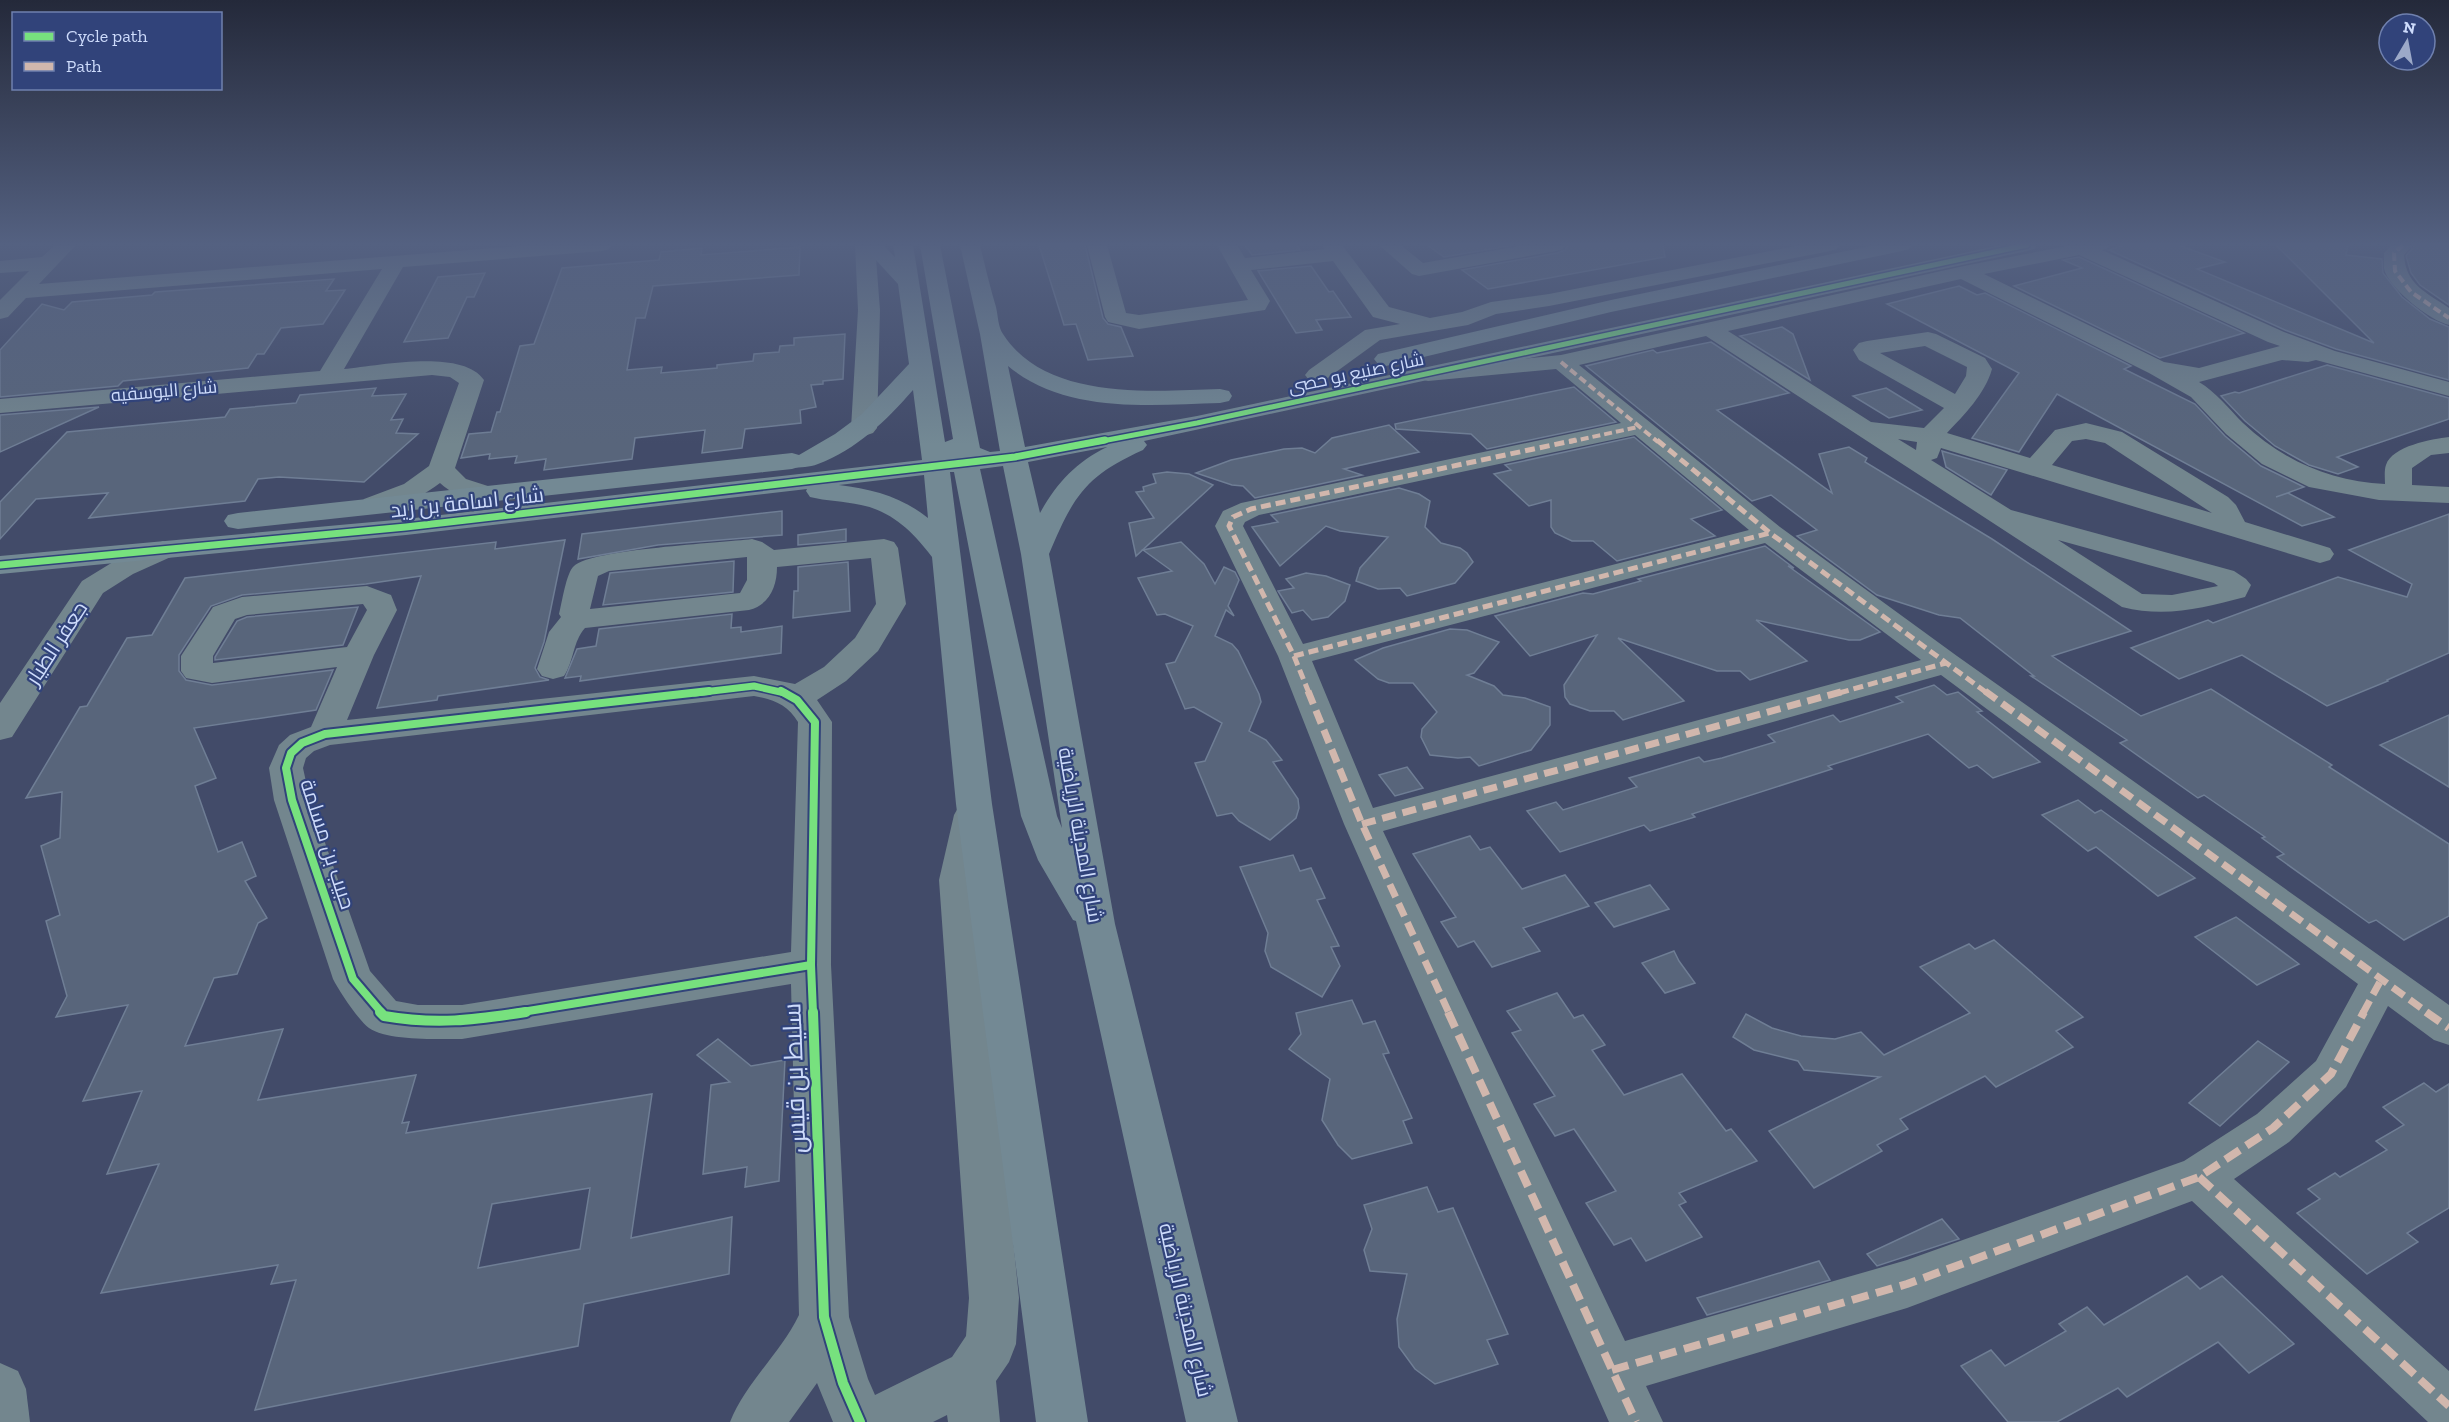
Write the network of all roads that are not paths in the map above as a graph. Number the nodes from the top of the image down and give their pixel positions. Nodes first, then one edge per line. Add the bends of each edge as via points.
1 (367, 311) edge
2 (868, 311) edge
3 (912, 311) edge
4 (936, 311) edge
5 (986, 311) edge
6 (1115, 311) edge
7 (1213, 311) edge
8 (1483, 311) edge
9 (1560, 311) edge
10 (1588, 311) edge
11 (1716, 311) edge
12 (1792, 311) edge
13 (2043, 311) edge
14 (2213, 311) edge
15 (1381, 312) joint
16 (1468, 318) junction
17 (1441, 324) junction
18 (1711, 330) junction
19 (991, 334) junction
20 (1373, 335) junction
21 (2278, 345) junction
22 (1561, 362) junction
23 (920, 366) junction
24 (329, 375) junction
25 (1317, 375) junction
26 (1414, 376) junction
27 (2199, 383) junction
28 (2449, 389) edge
29 (1220, 396) junction
30 (0, 406) edge
31 (1959, 406) dead end
32 (1197, 423) junction
33 (1864, 426) junction
34 (1638, 427) junction
35 (864, 428) junction
36 (1930, 436) junction
37 (1012, 445) junction
38 (2449, 446) edge
39 (950, 453) junction
40 (809, 459) junction
41 (1927, 467) junction
42 (2035, 468) junction
43 (441, 470) junction
44 (772, 486) junction
45 (482, 493) junction
46 (2398, 493) junction
47 (2449, 495) edge
48 (374, 505) junction
49 (2004, 517) junction
50 (2234, 528) junction
51 (1770, 532) junction
52 (0, 545) edge
53 (163, 550) junction
54 (1035, 554) junction
55 (2320, 554) dead end
56 (948, 559) junction
57 (48, 560) junction
58 (0, 565) edge
59 (762, 569) junction
60 (92, 587) junction
61 (578, 618) junction
62 (358, 655) junction
63 (1294, 656) junction
64 (1946, 663) junction
65 (553, 669) dead end
66 (796, 698) junction
67 (0, 729) edge
68 (325, 734) junction
69 (974, 804) junction
70 (1362, 824) junction
71 (1096, 924) junction
72 (811, 965) junction
73 (2382, 978) junction
74 (2449, 1028) edge
75 (2199, 1177) junction
76 (824, 1317) junction
77 (1612, 1370) junction
78 (972, 1399) edge
79 (2449, 1406) edge
80 (756, 1422) edge
81 (860, 1422) edge
82 (878, 1422) edge
83 (1062, 1422) edge
84 (1212, 1422) edge
85 (1636, 1422) edge

1 - 24 street
2 - 35 street
3 - 23 main road
4 - 39 main road
5 - 19 main road, شارع المدينة الرياضية
6 - 7 street via 1116,317 1139,322
8 - 16 street, شارع صنيع بو حصى
9 - 16 main road
10 - 25 main road, شارع صنيع بو حصى
11 - 26 main road, شارع صنيع بو حصى
12 - 18 street, شارع صنيع بو حصى
13 - 27 street via 2157,368
14 - 21 street
15 - 17 street via 1416,323
15 - 20 street
16 - 17 street, شارع صنيع بو حصى
17 - 20 street, شارع صنيع بو حصى
18 - 22 street, شارع صنيع بو حصى
18 - 33 street
19 - 29 main road via 1023,366 1069,388 1116,395
19 - 37 main road, شارع المدينة الرياضية
20 - 25 street, شارع صنيع بو حصى
21 - 27 street
21 - 28 street
22 - 26 street, شارع صنيع بو حصى
22 - 34 street
23 - 35 main road
23 - 39 main road
24 - 30 street, شارع اليوسفيه
24 - 43 street, شارع اليوسفيه via 432,368 456,370 472,380
25 - 29 main road, شارع صنيع بو حصى
26 - 32 main road, شارع صنيع بو حصى
27 - 46 street via 2235,429 2271,459 2318,481
29 - 37 main road, شارع صنيع بو حصى
31 - 36 street
32 - 37 main road, شارع صنيع بو حصى
32 - 54 main road via 1125,449 1082,472 1060,498
33 - 36 street
33 - 41 street
34 - 51 street
34 - 63 street via 1251,509 1233,517 1229,526 1232,534
35 - 40 main road
36 - 41 street
36 - 42 street
37 - 39 main road, شارع صنيع بو حصى
37 - 54 main road, شارع المدينة الرياضية
38 - 46 street via 2424,448 2399,465
39 - 40 main road, شارع اسامة بن زيد
39 - 44 main road, شارع اسامة بن زيد
39 - 56 main road
39 - 71 main road via 1039,816 1057,860
40 - 45 main road, شارع اسامة بن زيد
41 - 49 street
42 - 50 street
42 - 50 street via 2064,435 2086,431 2113,437 2218,503
43 - 45 street via 456,485
43 - 48 street via 413,490
44 - 53 main road, شارع اسامة بن زيد via 406,528
44 - 56 main road via 850,495 896,507 917,521
45 - 48 main road, شارع اسامة بن زيد
46 - 47 street
48 - 52 main road, شارع اسامة بن زيد
49 - 49 street via 2133,601 2176,606 2235,591 2236,585 2224,577
50 - 55 street
51 - 63 street
51 - 64 street
53 - 57 main road, شارع اسامة بن زيد
53 - 60 street, جعفر الطيار
54 - 71 main road, شارع المدينة الرياضية
56 - 69 main road
57 - 58 main road, شارع اسامة بن زيد
57 - 60 street, جعفر الطيار via 84,569
59 - 61 street via 759,593 749,601
59 - 61 street via 762,554 752,548 603,563 585,571 574,614
59 - 66 street via 884,557 891,604 867,644 835,674
60 - 67 street, جعفر الطيار
61 - 65 street via 564,632
62 - 62 street via 382,610 380,601 366,595 242,606 224,613 198,656 197,671 212,673
62 - 68 street
63 - 70 street
64 - 70 street
64 - 73 street
66 - 68 street, حبيب بن مسلمة via 775,688 754,686
66 - 72 street, سليط بن قيس via 807,706 815,722
68 - 72 street, حبيب بن مسلمة via 302,743 291,753 286,768 292,800 353,979 384,1016 418,1022 462,1022
69 - 78 street via 958,880 994,1298 991,1344
69 - 83 main road
70 - 77 street
71 - 84 main road, شارع المدينة الرياضية
72 - 76 street, سليط بن قيس
73 - 74 street
73 - 75 street via 2331,1074 2274,1128
75 - 77 street via 1907,1284
75 - 79 street
76 - 80 street, سليط بن قيس via 806,1356
76 - 81 street, سليط بن قيس via 843,1383
77 - 85 street
78 - 82 street

